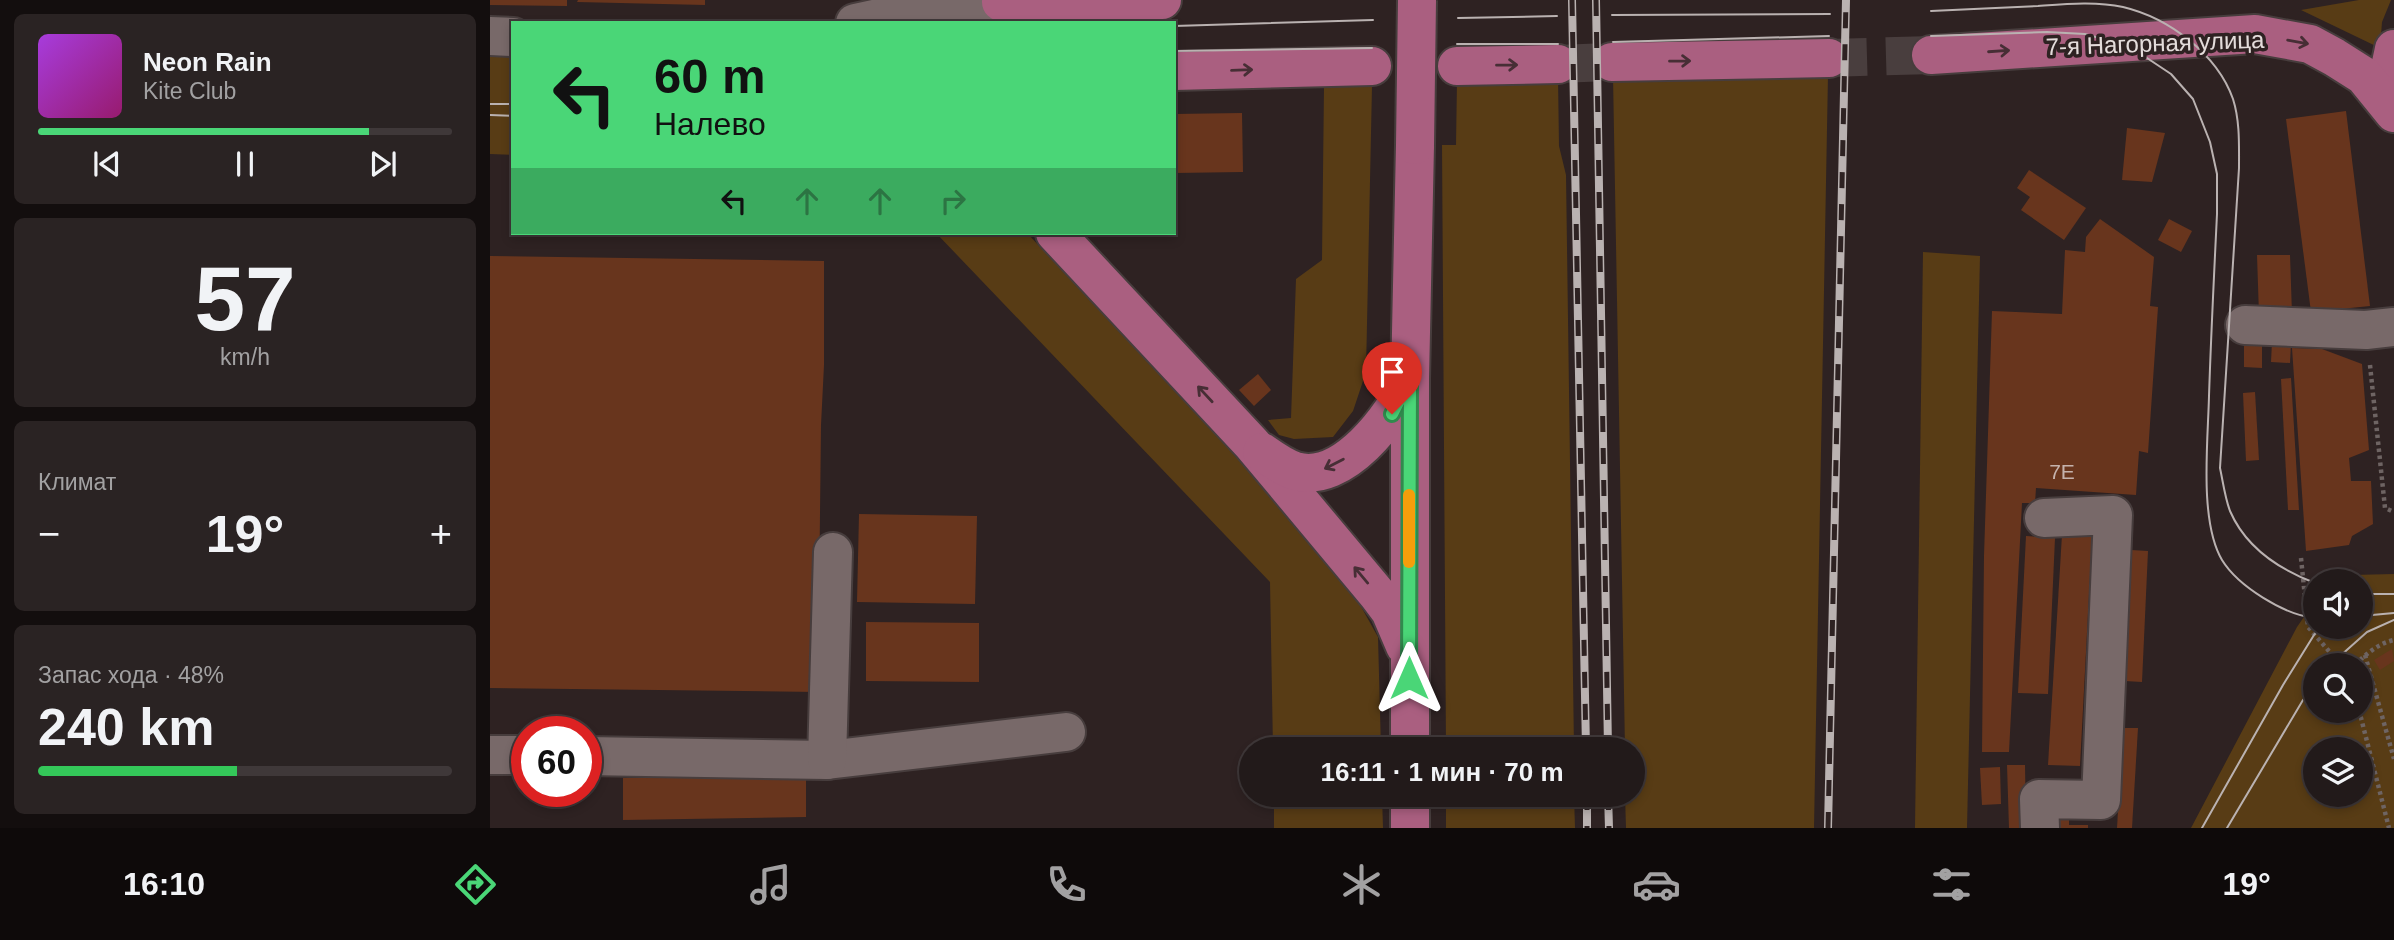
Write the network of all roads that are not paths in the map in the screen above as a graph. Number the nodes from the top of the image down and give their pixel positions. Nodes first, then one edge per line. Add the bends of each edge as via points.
1 (1162, 0) edge
2 (1417, 0) edge
3 (1002, 8) edge
4 (864, 21) edge
5 (490, 36) edge
6 (511, 37) edge
7 (2394, 49) edge
8 (1931, 55) tunnel mouth
9 (1829, 58) tunnel mouth
10 (1612, 62) tunnel mouth
11 (1558, 64) tunnel mouth
12 (1372, 66) dead end
13 (1457, 66) dead end
14 (1176, 71) edge
15 (2394, 98) edge
16 (2394, 113) edge
17 (1057, 235) edge
18 (2245, 325) dead end
19 (2380, 329) edge
20 (1410, 379) junction
21 (1252, 444) junction
22 (2044, 518) dead end
23 (833, 552) dead end
24 (1408, 654) junction
25 (1066, 732) dead end
26 (1409, 737) edge
27 (490, 755) edge
28 (511, 755) edge
29 (602, 756) edge
30 (827, 760) junction
31 (1410, 807) edge
32 (1410, 828) edge
33 (2040, 828) edge

1 - 3 main road
2 - 20 main road, bridge
3 - 4 street via 948,3
5 - 6 street
7 - 15 main road
8 -> 16 main road, 7-я Нагорная улица via 2255,34 2310,44 2334,57 2364,76
10 -> 9 main road
13 -> 11 main road
14 -> 12 main road
21 -> 17 main road
18 - 19 street
20 -> 21 main road via 1382,426 1361,447 1328,468 1295,471
20 - 24 main road
24 -> 21 main road via 1390,611
22 - 33 street via 2113,515 2101,800 2039,799
23 - 30 street
24 - 26 main road
25 - 30 street
27 - 28 street
29 - 30 street
31 - 32 main road

